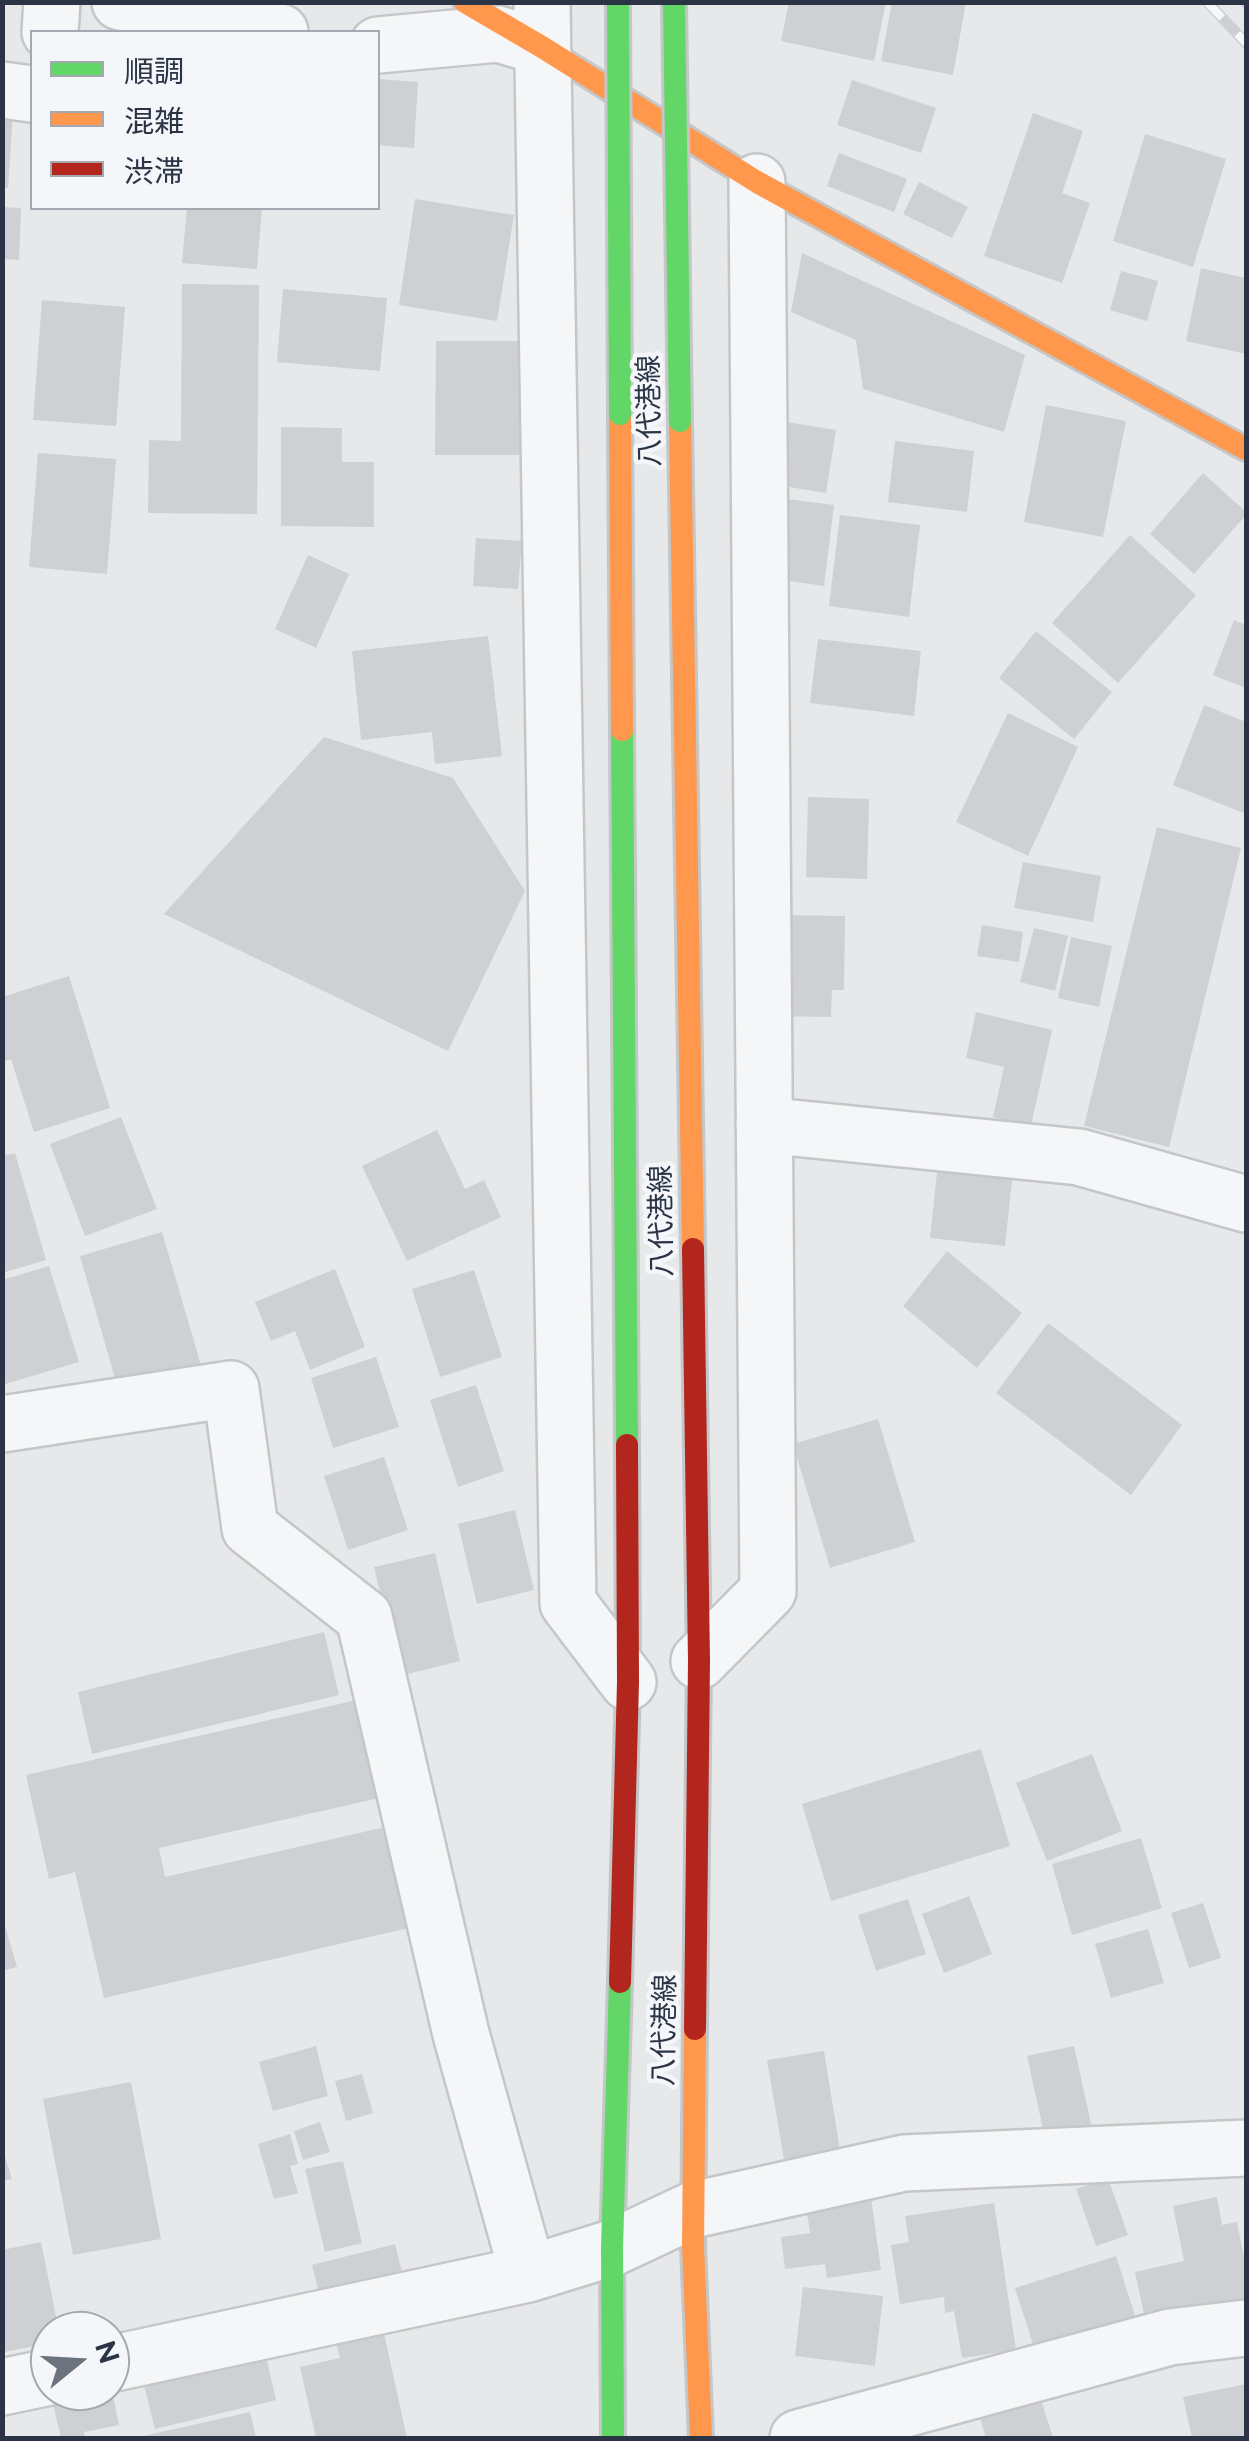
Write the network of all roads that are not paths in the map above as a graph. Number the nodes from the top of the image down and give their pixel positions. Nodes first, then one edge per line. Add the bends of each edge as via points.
1 (52, 2) edge
2 (120, 2) edge
3 (464, 2) edge
4 (618, 2) edge
5 (674, 2) edge
6 (542, 24) edge
7 (50, 30) edge
8 (269, 30) edge
9 (380, 46) edge
10 (2, 90) edge
11 (30, 94) edge
12 (757, 182) junction
13 (1246, 450) edge
14 (764, 1125) junction
15 (1246, 1204) edge
16 (2, 1424) edge
17 (699, 1661) junction
18 (628, 1682) junction
19 (1246, 2148) edge
20 (692, 2210) junction
21 (612, 2248) junction
22 (528, 2274) junction
23 (1246, 2328) edge
24 (130, 2360) edge
25 (30, 2381) edge
26 (2, 2387) edge
27 (613, 2438) edge
28 (701, 2438) edge
29 (798, 2438) edge

1 - 7 street
2 - 8 street
3 - 6 main road
4 - 18 main road, 八代港線, bridge
5 - 17 main road, 八代港線, bridge
6 - 9 street
6 - 12 main road
6 - 18 street via 568,1603
10 - 11 street
12 - 13 main road
12 - 14 street
14 - 15 street via 1079,1158
14 - 17 street via 768,1591
16 - 22 street via 230,1389 250,1528 364,1617 461,2034
17 - 20 main road, 八代港線
18 - 21 main road, 八代港線
19 - 20 street via 904,2163
20 - 21 street
20 - 28 main road, 八代港線
21 - 22 street
21 - 27 main road, 八代港線
22 - 24 street
23 - 29 street via 1170,2338
25 - 26 street

